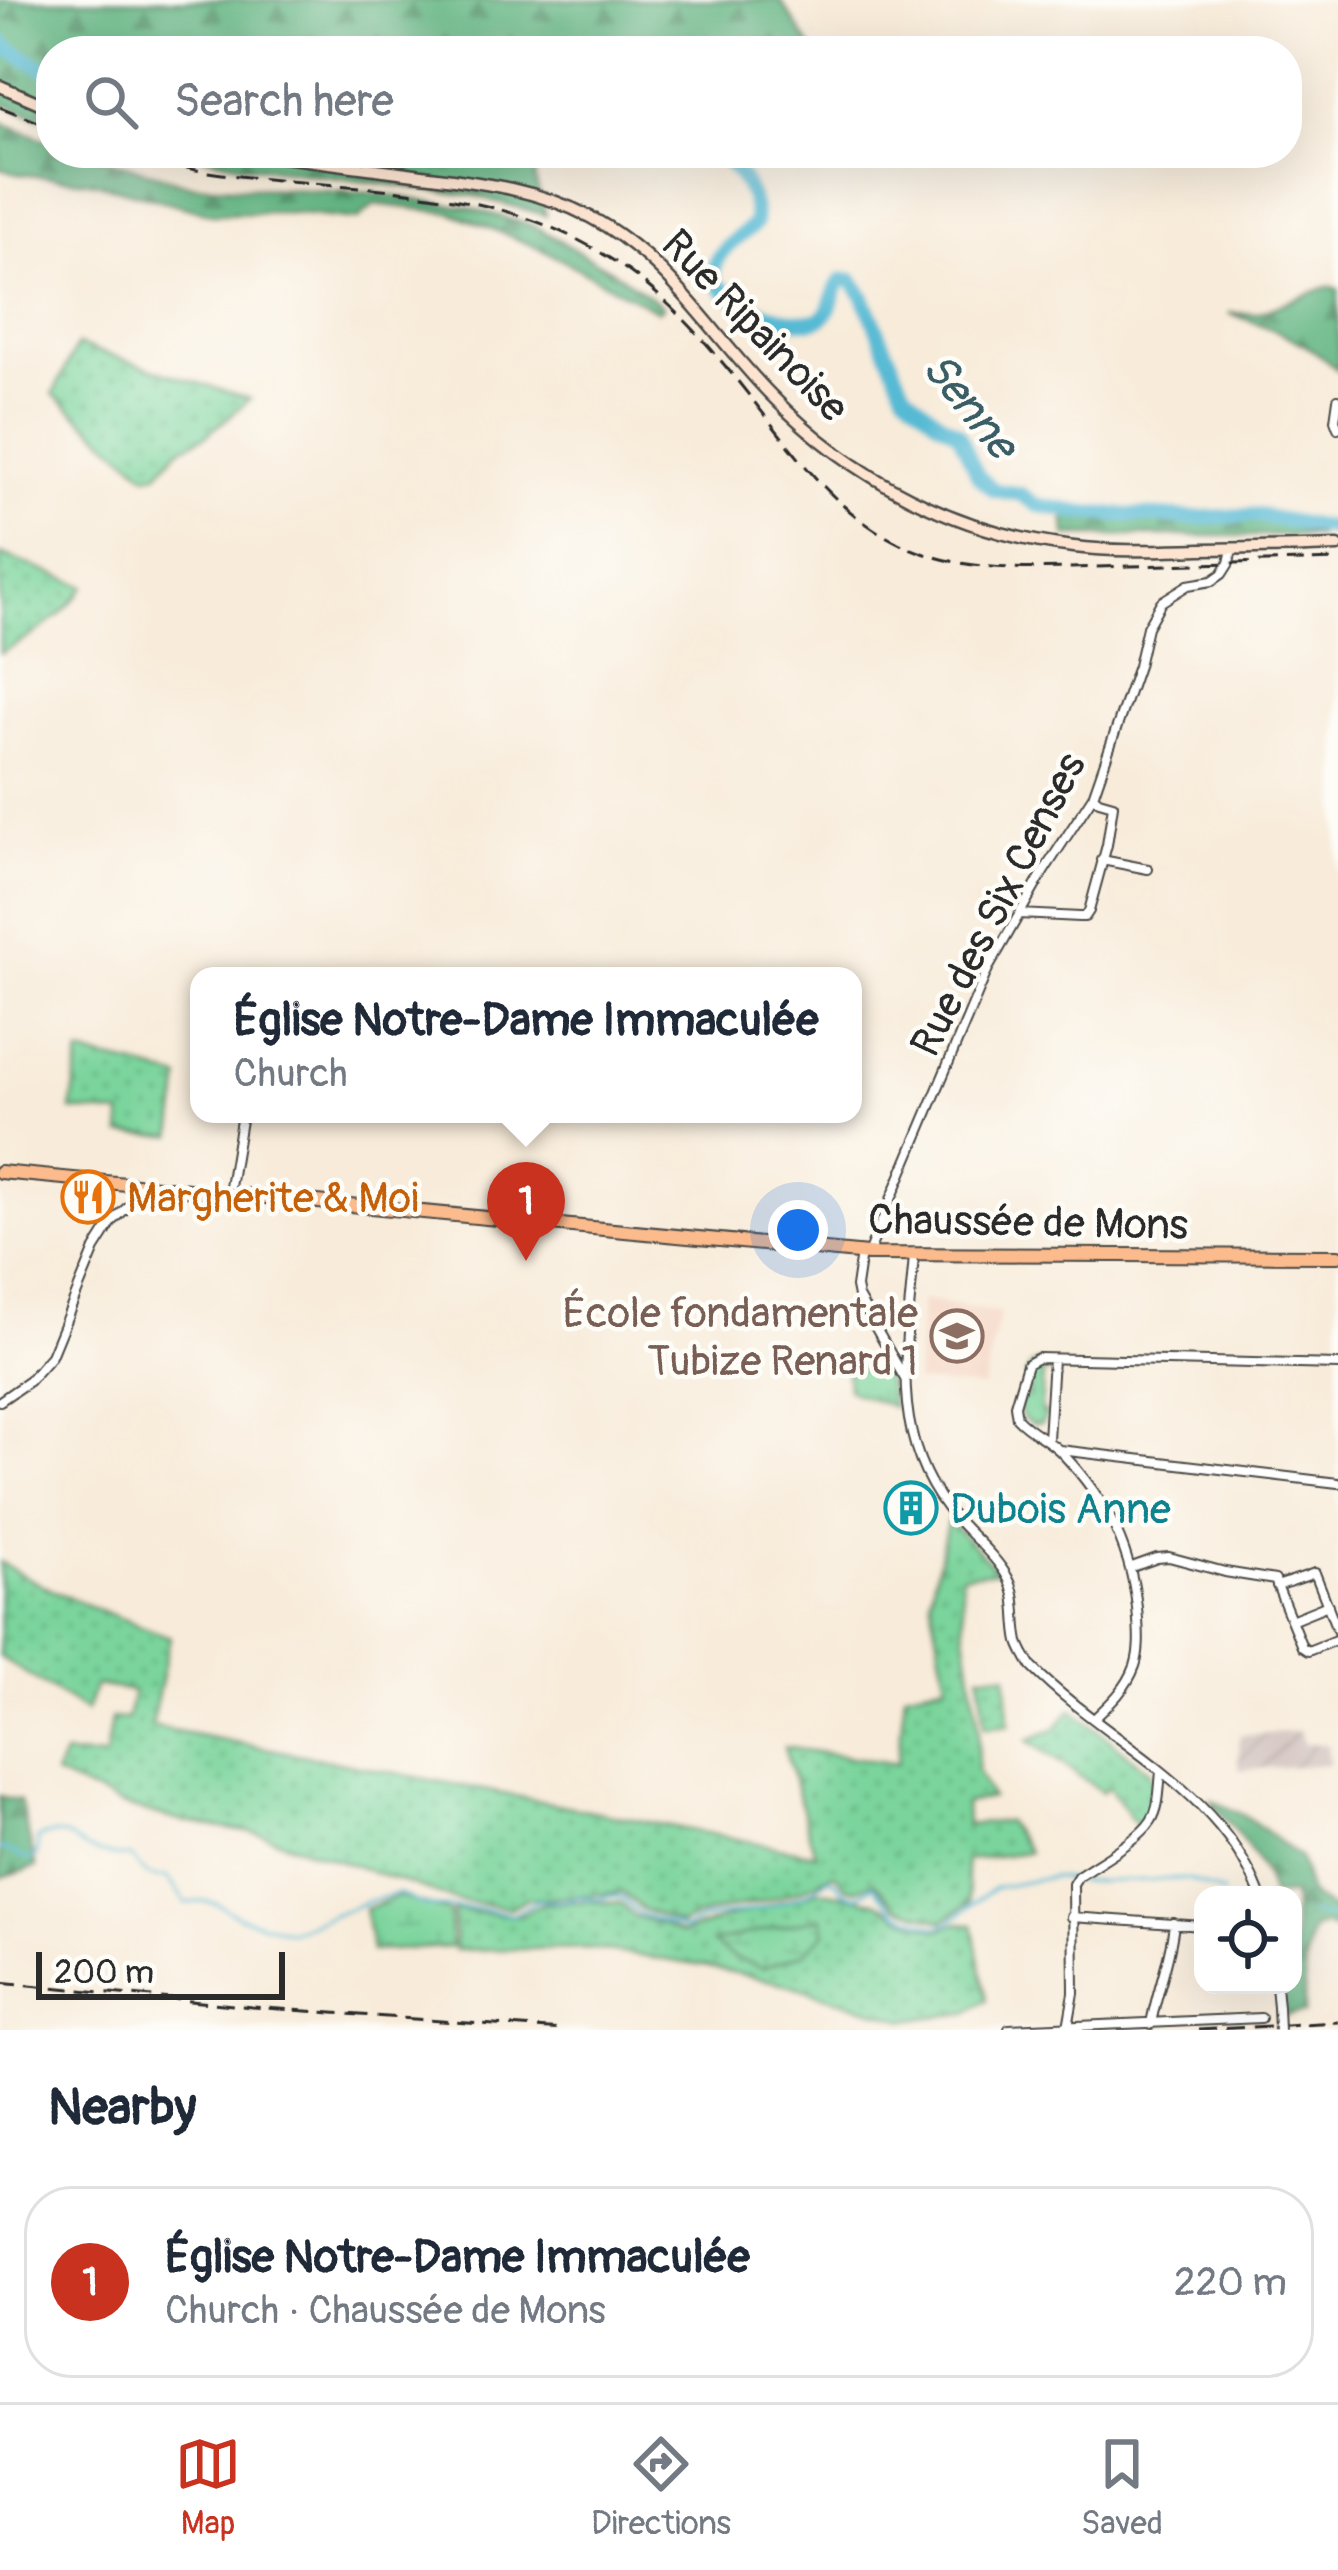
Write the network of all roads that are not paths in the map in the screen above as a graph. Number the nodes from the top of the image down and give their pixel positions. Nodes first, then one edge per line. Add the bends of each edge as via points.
1 (0, 86) edge
2 (36, 102) edge
3 (369, 168) edge
4 (1338, 399) edge
5 (1338, 428) edge
6 (1338, 546) edge
7 (1232, 549) junction
8 (1093, 796) junction
9 (1102, 860) junction
10 (1148, 869) dead end
11 (1019, 914) junction
12 (241, 1123) edge
13 (0, 1172) edge
14 (149, 1186) junction
15 (229, 1193) junction
16 (865, 1253) junction
17 (914, 1256) junction
18 (1338, 1256) edge
19 (1053, 1358) junction
20 (1338, 1365) edge
21 (906, 1380) junction
22 (0, 1401) edge
23 (1048, 1441) junction
24 (1060, 1450) junction
25 (1336, 1480) edge
26 (1132, 1567) junction
27 (1277, 1586) junction
28 (1328, 1605) junction
29 (1291, 1620) junction
30 (1338, 1635) edge
31 (1095, 1718) junction
32 (1161, 1770) junction
33 (1257, 1886) edge
34 (1071, 1917) junction
35 (1174, 1923) junction
36 (1194, 1925) edge
37 (1277, 1994) edge
38 (1261, 2018) dead end
39 (1151, 2024) junction
40 (1068, 2027) edge
41 (1009, 2029) edge
42 (1279, 2030) edge

1 - 2 street
3 - 7 street, Rue Ripainoise via 538,196 624,238 686,295 789,414 913,500 986,529 1070,547
4 - 5 street
6 - 7 street, Rue Ripainoise
7 - 8 street, Rue des Six Censes via 1222,574 1160,602
8 - 9 street via 1114,805
8 - 11 street, Rue des Six Censes
9 - 10 street
9 - 11 street via 1085,917
11 - 16 street, Rue des Six Censes
12 - 15 street
13 - 14 main road, Chaussée de Mons
14 - 15 main road, Chaussée de Mons
14 - 22 street via 95,1249 51,1356
15 - 16 main road, Chaussée de Mons
16 - 17 main road, Chaussée de Mons
16 - 21 street via 858,1297
17 - 18 main road, Chaussée de Mons
17 - 21 street
19 - 20 street
19 - 23 street
19 - 23 street via 1027,1364 1015,1410
21 - 31 street via 912,1445 946,1507 1005,1573 1024,1654
23 - 24 street
24 - 25 street
24 - 26 street via 1102,1504
26 - 27 street via 1169,1558 1264,1576
26 - 31 street via 1137,1657 1126,1685
27 - 28 street via 1315,1573
27 - 29 street
28 - 29 street
28 - 30 street
29 - 30 street via 1308,1651
31 - 32 street
32 - 33 street via 1226,1832
32 - 34 street via 1151,1820 1074,1882
34 - 35 street
34 - 40 street
35 - 36 street
35 - 39 street
37 - 42 street, bridge
38 - 39 street
39 - 40 street
40 - 41 street

